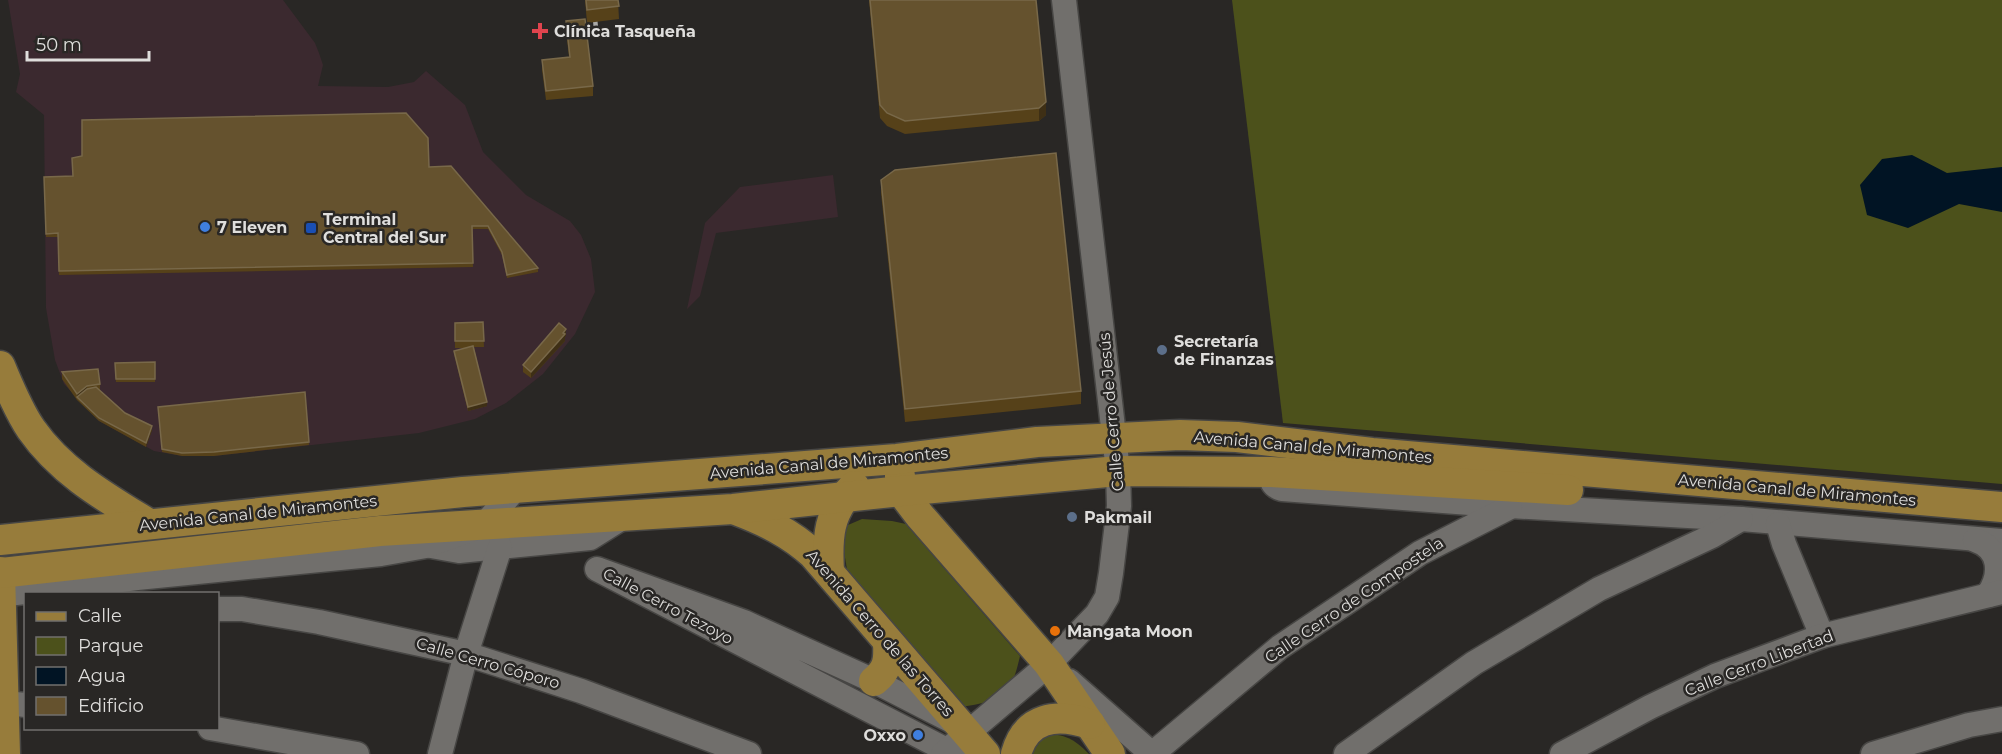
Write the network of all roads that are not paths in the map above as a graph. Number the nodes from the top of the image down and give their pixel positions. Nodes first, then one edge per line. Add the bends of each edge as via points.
1 (1064, 0) edge
2 (0, 366) edge
3 (1115, 437) junction
4 (1372, 453) junction
5 (897, 459) junction
6 (1118, 471) junction
7 (1271, 472) junction
8 (517, 487) junction
9 (901, 491) junction
10 (843, 498) junction
11 (1510, 506) junction
12 (2002, 507) edge
13 (733, 509) junction
14 (1687, 516) junction
15 (1741, 519) junction
16 (2002, 523) edge
17 (149, 524) junction
18 (1778, 524) junction
19 (380, 531) junction
20 (492, 536) junction
21 (1966, 539) junction
22 (0, 540) edge
23 (2002, 541) edge
24 (426, 546) junction
25 (1690, 547) junction
26 (228, 570) junction
27 (829, 572) junction
28 (0, 573) edge
29 (138, 586) edge
30 (46, 592) edge
31 (24, 593) edge
32 (1995, 593) edge
33 (0, 595) edge
34 (219, 609) edge
35 (242, 609) junction
36 (1822, 636) junction
37 (888, 644) junction
38 (466, 654) junction
39 (1049, 663) junction
40 (874, 681) junction
41 (15, 704) edge
42 (2002, 719) edge
43 (1090, 724) junction
44 (216, 730) edge
45 (966, 741) edge
46 (5, 754) edge
47 (357, 754) edge
48 (440, 754) edge
49 (749, 754) edge
50 (943, 754) edge
51 (1016, 754) edge
52 (1110, 754) edge
53 (1152, 754) edge
54 (1346, 754) edge
55 (1562, 754) edge
56 (1874, 754) edge

1 - 3 street, Calle Cerro de Jesús
2 - 17 main road via 30,427 62,465
3 - 4 main road, Avenida Canal de Miramontes via 1237,437
3 - 5 main road, Avenida Canal de Miramontes
3 - 6 street, Calle Cerro de Jesús
4 - 7 main road via 1340,459 1288,455 1277,461
4 - 12 main road, Avenida Canal de Miramontes
5 - 8 main road, Avenida Canal de Miramontes
5 - 9 main road
5 - 10 main road via 862,479
6 - 7 main road, Avenida Canal de Miramontes
6 - 9 main road, Avenida Canal de Miramontes
6 - 39 street, Calle Cerro de Jesús via 1119,506 1107,597 1097,614
7 - 11 street, Avenida Canal de Miramontes via 1273,485 1282,489
7 - 16 main road, Avenida Canal de Miramontes via 1781,504
8 - 17 main road, Avenida Canal de Miramontes
8 - 20 street, Avenida Canal de Miramontes
9 - 10 main road, Avenida Canal de Miramontes
9 - 39 main road
10 - 13 main road, Avenida Canal de Miramontes
10 - 27 main road via 828,534
11 - 14 street, Avenida Canal de Miramontes
11 - 53 street, Calle Cerro de Compostela via 1420,553 1280,647
13 - 20 main road, Avenida Canal de Miramontes via 625,516
13 - 27 main road, Avenida Cerro de las Torres via 798,540
14 - 15 street, Avenida Canal de Miramontes
14 - 25 street via 1696,529
15 - 18 street, Avenida Canal de Miramontes
15 - 25 street
17 - 22 main road, Avenida Canal de Miramontes
18 - 21 street, Avenida Canal de Miramontes
18 - 36 street
19 - 20 main road, Avenida Canal de Miramontes
19 - 24 street, Avenida Canal de Miramontes
19 - 28 main road, Avenida Canal de Miramontes
20 - 24 street, Avenida Canal de Miramontes
20 - 38 street
21 - 23 street, Avenida Canal de Miramontes
21 - 32 street via 1982,542 1997,555 2000,569
24 - 26 street, Avenida Canal de Miramontes
25 - 54 street via 1599,589 1474,663
26 - 29 street, Avenida Canal de Miramontes
26 - 35 street via 230,588
27 - 37 main road, Avenida Cerro de las Torres
28 - 33 main road
29 - 30 street, Avenida Canal de Miramontes
31 - 33 street, Avenida Canal de Miramontes
32 - 36 street, Calle Cerro Libertad
33 - 41 main road
34 - 35 street, Calle Cerro Cóporo
35 - 38 street, Calle Cerro Cóporo
36 - 55 street, Calle Cerro Libertad via 1715,676
37 - 40 main road via 887,664
37 - 45 main road, Avenida Cerro de las Torres
38 - 48 street
38 - 49 street, Calle Cerro Cóporo via 581,691
39 - 43 main road
39 - 45 street, Calle Cerro de Jesús
39 - 53 street
40 - 45 street, Calle Cerro Tezoyo
40 - 45 street, Calle Cerro Tezoyo via 744,622 597,569
41 - 46 main road
42 - 56 street
43 - 51 main road via 1066,719 1044,721 1024,734
43 - 52 main road
44 - 47 street
45 - 50 street, Calle Cerro de Jesús

